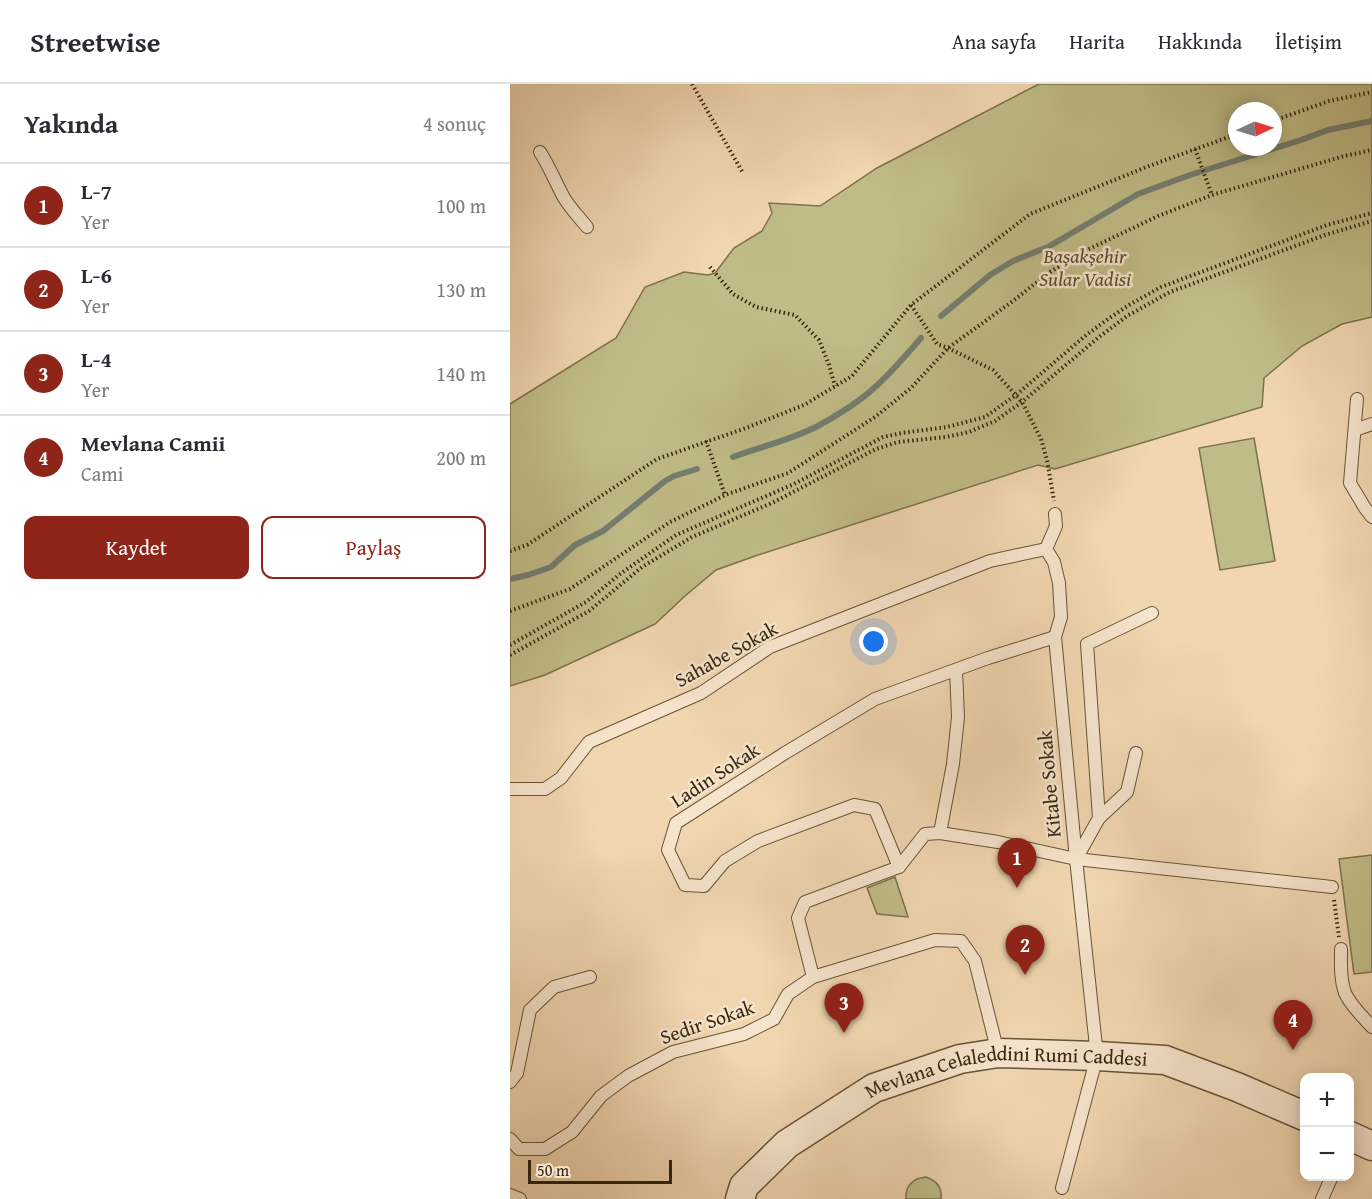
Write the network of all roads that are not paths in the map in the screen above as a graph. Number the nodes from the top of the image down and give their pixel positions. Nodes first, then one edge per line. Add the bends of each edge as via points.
1 (540, 152) dead end
2 (587, 227) dead end
3 (1357, 399) dead end
4 (1372, 424) edge
5 (1355, 430) junction
6 (1055, 514) road end
7 (1372, 517) edge
8 (1046, 549) junction
9 (1152, 614) dead end
10 (1055, 637) junction
11 (956, 670) junction
12 (1136, 753) dead end
13 (510, 789) edge
14 (1099, 818) junction
15 (940, 833) junction
16 (1076, 859) junction
17 (899, 867) junction
18 (1332, 887) road end
19 (1341, 950) road end
20 (590, 977) dead end
21 (813, 977) junction
22 (1372, 1027) edge
23 (998, 1053) junction
24 (1097, 1056) junction
25 (512, 1076) edge
26 (1300, 1114) edge
27 (1354, 1138) edge
28 (510, 1139) edge
29 (1372, 1146) edge
30 (1330, 1181) edge
31 (1062, 1188) dead end
32 (510, 1195) edge
33 (520, 1199) edge
34 (740, 1199) edge
35 (1322, 1199) edge

1 - 2 lane via 563,196
3 - 5 lane
4 - 5 lane
5 - 7 lane via 1350,483
6 - 8 lane via 1056,526
8 - 10 lane, Kitabe Sokak via 1059,583 1061,617
8 - 13 lane, Sahabe Sokak via 990,561 770,647 701,693 589,742 561,778 545,789
9 - 14 lane via 1087,644
10 - 11 lane, Ladin Sokak
10 - 16 lane, Kitabe Sokak
11 - 15 lane via 956,741
11 - 17 lane, Ladin Sokak via 875,699 785,753 676,823 668,850 685,885 704,886 725,861 758,841 854,805 875,809
12 - 14 lane via 1126,792
14 - 16 lane
15 - 16 lane
15 - 17 lane via 925,834
16 - 18 lane
16 - 24 lane, Kitabe Sokak
17 - 21 lane via 805,902 798,918
19 - 22 lane via 1346,993
20 - 25 lane via 554,987 530,1010
21 - 23 lane, Sedir Sokak via 935,940 961,941 975,961
21 - 28 lane, Sedir Sokak via 788,994 774,1019 744,1034 673,1052 628,1076 601,1096 572,1132 545,1149 519,1149
23 - 24 street, Mevlana Celaleddini Rumi Caddesi
23 - 34 street, Mevlana Celaleddini Rumi Caddesi via 960,1059 874,1088 787,1144 744,1186
24 - 26 street, Mevlana Celaleddini Rumi Caddesi via 1165,1060
24 - 31 lane
27 - 29 street
30 - 35 lane
32 - 33 lane

